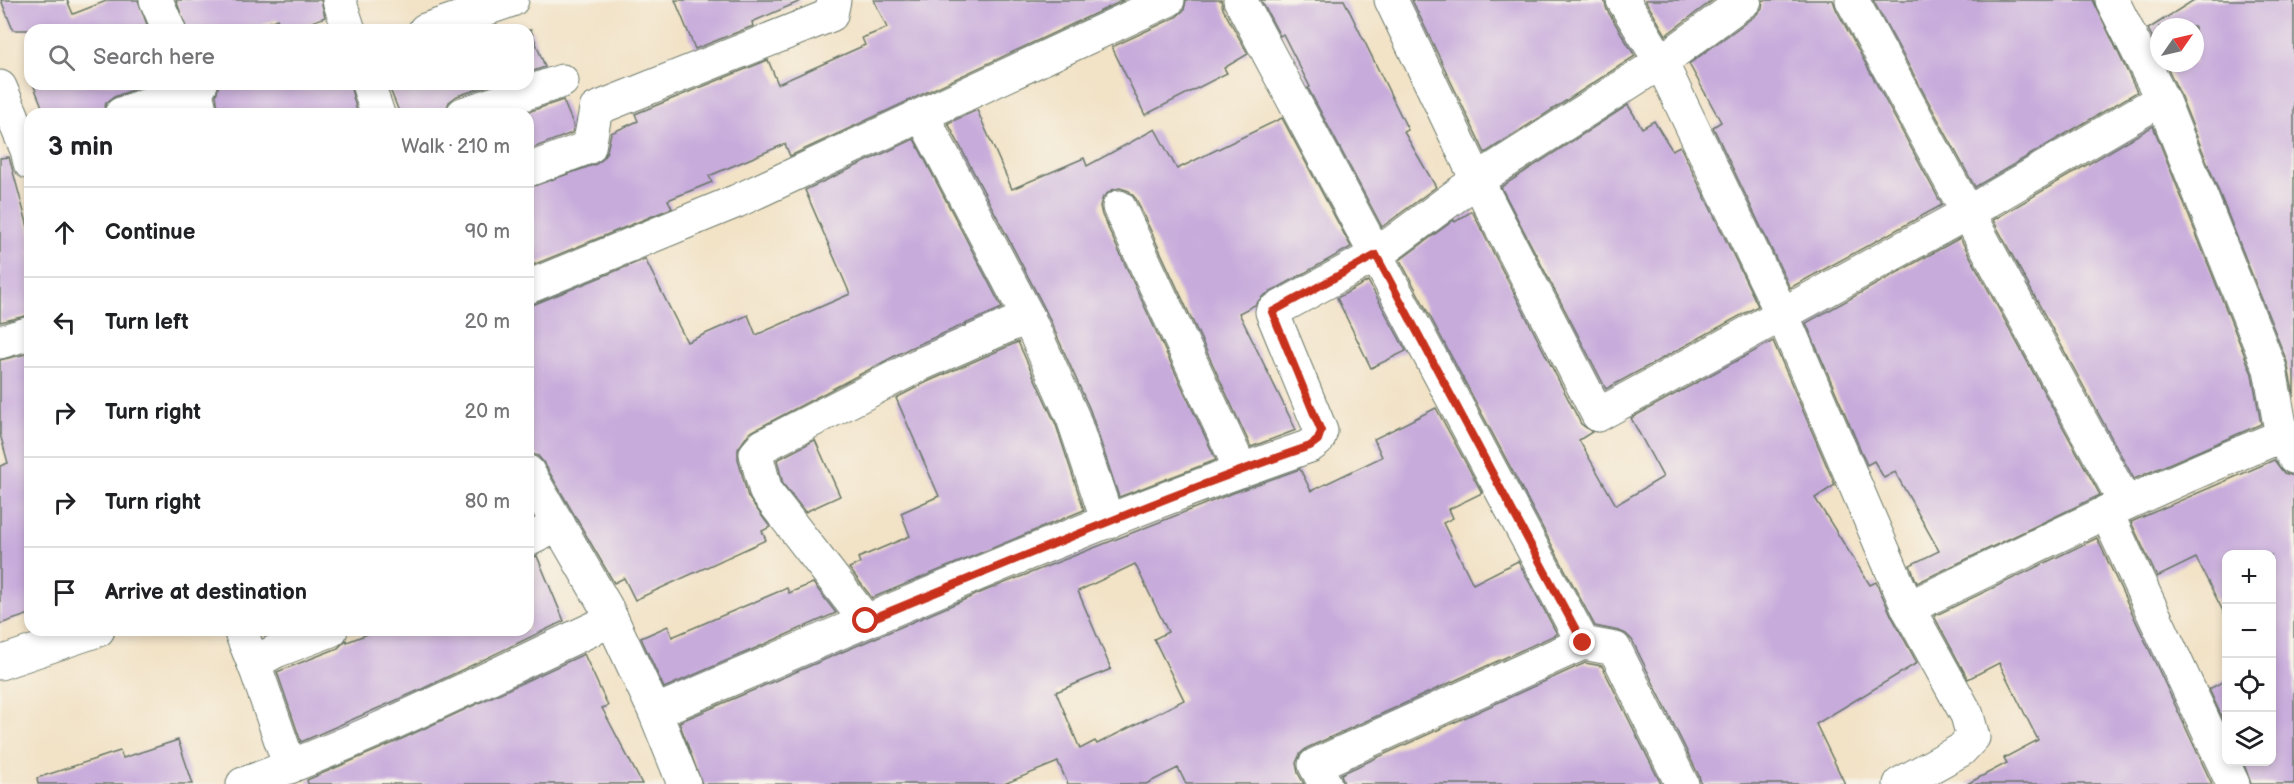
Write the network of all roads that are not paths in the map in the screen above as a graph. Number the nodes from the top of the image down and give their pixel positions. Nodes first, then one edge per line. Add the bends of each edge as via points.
1 (156, 0) edge
2 (339, 0) edge
3 (512, 0) edge
4 (834, 0) edge
5 (1168, 0) edge
6 (1240, 0) edge
7 (1623, 0) edge
8 (1852, 0) edge
9 (2112, 0) edge
10 (1742, 1) edge
11 (1402, 4) edge
12 (166, 24) edge
13 (347, 24) edge
14 (442, 24) edge
15 (1661, 62) junction
16 (562, 81) dead end
17 (0, 87) edge
18 (370, 90) edge
19 (198, 92) edge
20 (2162, 99) junction
21 (142, 108) edge
22 (376, 108) edge
23 (481, 108) edge
24 (922, 115) junction
25 (22, 155) edge
26 (534, 168) edge
27 (1477, 180) junction
28 (1119, 207) dead end
29 (1969, 212) junction
30 (1376, 255) junction
31 (534, 285) edge
32 (1782, 314) junction
33 (1028, 317) junction
34 (24, 335) edge
35 (0, 342) edge
36 (2288, 447) edge
37 (1241, 470) junction
38 (534, 482) edge
39 (2116, 507) junction
40 (1108, 522) junction
41 (559, 525) junction
42 (534, 537) edge
43 (1908, 608) junction
44 (612, 620) junction
45 (866, 621) junction
46 (80, 636) edge
47 (242, 636) edge
48 (315, 636) edge
49 (1583, 643) junction
50 (0, 663) edge
51 (256, 669) junction
52 (655, 712) junction
53 (290, 767) junction
54 (243, 784) edge
55 (684, 784) edge
56 (1325, 784) edge
57 (1682, 784) edge
58 (1900, 784) edge
59 (2233, 784) edge

1 - 12 street
2 - 13 street
3 - 14 street
4 - 26 street via 831,15 596,109 589,147
5 - 24 street
6 - 30 street
7 - 15 street
8 - 29 street
9 - 20 street
10 - 15 street
11 - 27 street
15 - 27 street
15 - 32 street
16 - 23 street
17 - 25 street
18 - 22 street
19 - 21 street
20 - 29 street
20 - 36 street via 2270,369
24 - 31 street via 737,201
24 - 33 street
27 - 30 street
27 - 32 street via 1598,415
28 - 37 street
29 - 32 street
29 - 39 street
30 - 37 street via 1272,312 1321,431 1310,446
30 - 49 street
32 - 43 street
33 - 40 street via 1073,418
33 - 45 street via 919,365 763,446 756,454 766,492
34 - 35 street
36 - 39 street via 2207,466
37 - 40 street
38 - 41 street
39 - 43 street
39 - 59 street
40 - 45 street
41 - 42 street
41 - 44 street
43 - 58 street via 1967,715 1972,737 1961,750
44 - 52 street
44 - 53 street
45 - 52 street
46 - 50 street
47 - 51 street
48 - 51 street via 263,657
49 - 56 street via 1315,765
49 - 57 street via 1615,648
51 - 53 street
52 - 55 street
53 - 54 street

